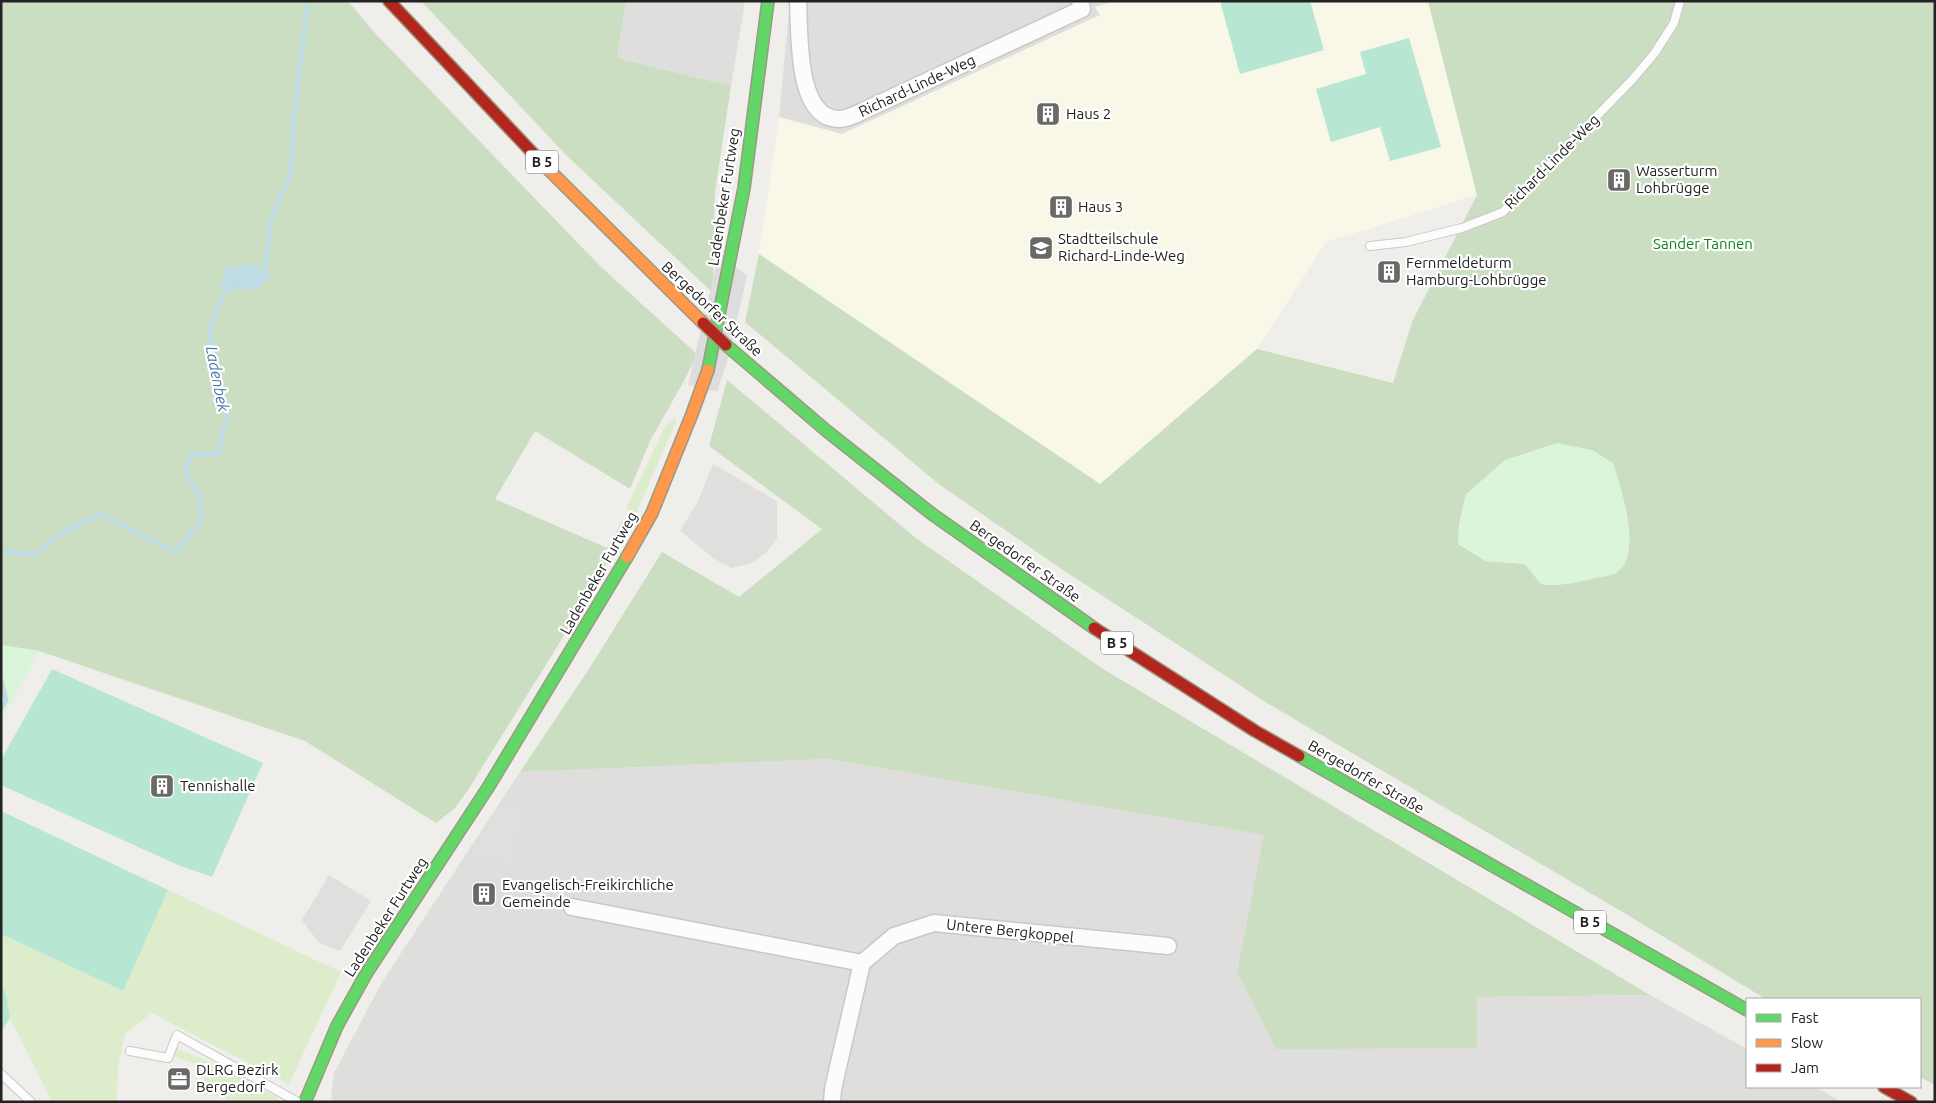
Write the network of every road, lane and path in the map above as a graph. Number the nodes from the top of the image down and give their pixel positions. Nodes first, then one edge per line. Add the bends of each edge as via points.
1 (389, 1) edge
2 (768, 1) edge
3 (798, 1) edge
4 (1080, 1) edge
5 (1680, 1) edge
6 (1370, 246) dead end
7 (572, 907) dead end
8 (1168, 946) dead end
9 (862, 963) junction
10 (1746, 1009) edge
11 (130, 1050) dead end
12 (1, 1074) edge
13 (1886, 1088) edge
14 (31, 1102) edge
15 (298, 1102) edge
16 (305, 1102) edge
17 (832, 1102) edge
18 (1911, 1102) edge

1 - 10 main road, Bergedorfer Straße / B 5, bridge via 547,168 726,345 828,432 932,514 1090,626 1255,730
2 - 16 main road, Ladenbeker Furtweg via 744,188 708,369 652,513 489,786 366,974 337,1026
3 - 4 street, Richard-Linde-Weg via 808,95 820,112 840,119 1082,9
5 - 6 lane, Richard-Linde-Weg via 1674,23 1654,54 1503,212 1462,228 1406,242
7 - 9 street
8 - 9 street, Untere Bergkoppel via 934,923 894,936
9 - 17 street
11 - 15 lane via 168,1058 177,1035
12 - 14 lane
13 - 18 main road

